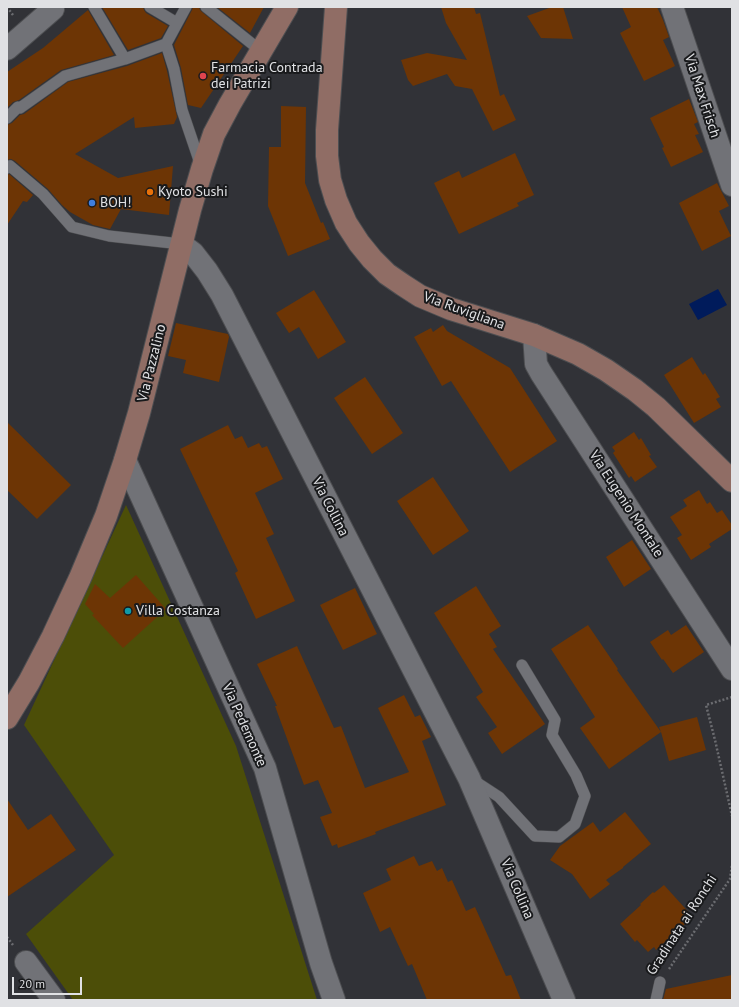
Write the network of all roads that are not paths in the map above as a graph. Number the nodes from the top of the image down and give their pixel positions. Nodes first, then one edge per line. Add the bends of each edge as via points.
1 (94, 7) edge
2 (150, 7) edge
3 (186, 7) edge
4 (206, 7) edge
5 (287, 7) edge
6 (336, 7) edge
7 (672, 7) edge
8 (56, 8) edge
9 (177, 23) junction
10 (166, 44) junction
11 (7, 49) edge
12 (261, 51) junction
13 (125, 59) junction
14 (7, 118) edge
15 (7, 168) edge
16 (202, 169) junction
17 (732, 185) edge
18 (181, 244) junction
19 (534, 335) junction
20 (125, 460) junction
21 (732, 481) edge
22 (522, 665) dead end
23 (732, 669) edge
24 (7, 718) edge
25 (469, 778) junction
26 (26, 962) dead end
27 (660, 982) road end
28 (54, 1000) edge
29 (334, 1000) edge
30 (564, 1000) edge
31 (656, 1000) edge

1 - 13 lane
2 - 9 lane
3 - 9 lane
4 - 12 lane
5 - 12 main road, Via Pazzalino
6 - 19 main road, Via Ruvigliana via 327,156 330,180 346,223 359,243 387,274 420,296 451,309
7 - 17 street, Via Max Frisch
8 - 11 street
9 - 10 lane
10 - 13 lane
10 - 16 lane via 182,110
12 - 16 main road, Via Pazzalino via 214,134
13 - 14 lane via 65,76 18,107
15 - 18 lane via 10,166 38,190 72,227 109,236
16 - 18 main road, Via Pazzalino
18 - 20 main road, Via Pazzalino
18 - 25 street, Via Collina via 193,253 222,295
19 - 21 main road, Via Ruvigliana via 578,354 635,390
19 - 23 street, Via Eugenio Montale via 536,364 541,373
20 - 24 main road, Via Pazzalino via 106,516 80,578 30,682
20 - 29 street, Via Pedemonte via 265,768
22 - 25 lane via 555,720 552,736 576,775 585,796 575,824 559,837 535,836 499,797
25 - 30 street, Via Collina
26 - 28 street
27 - 31 lane, Gradinata ai Ronchi

